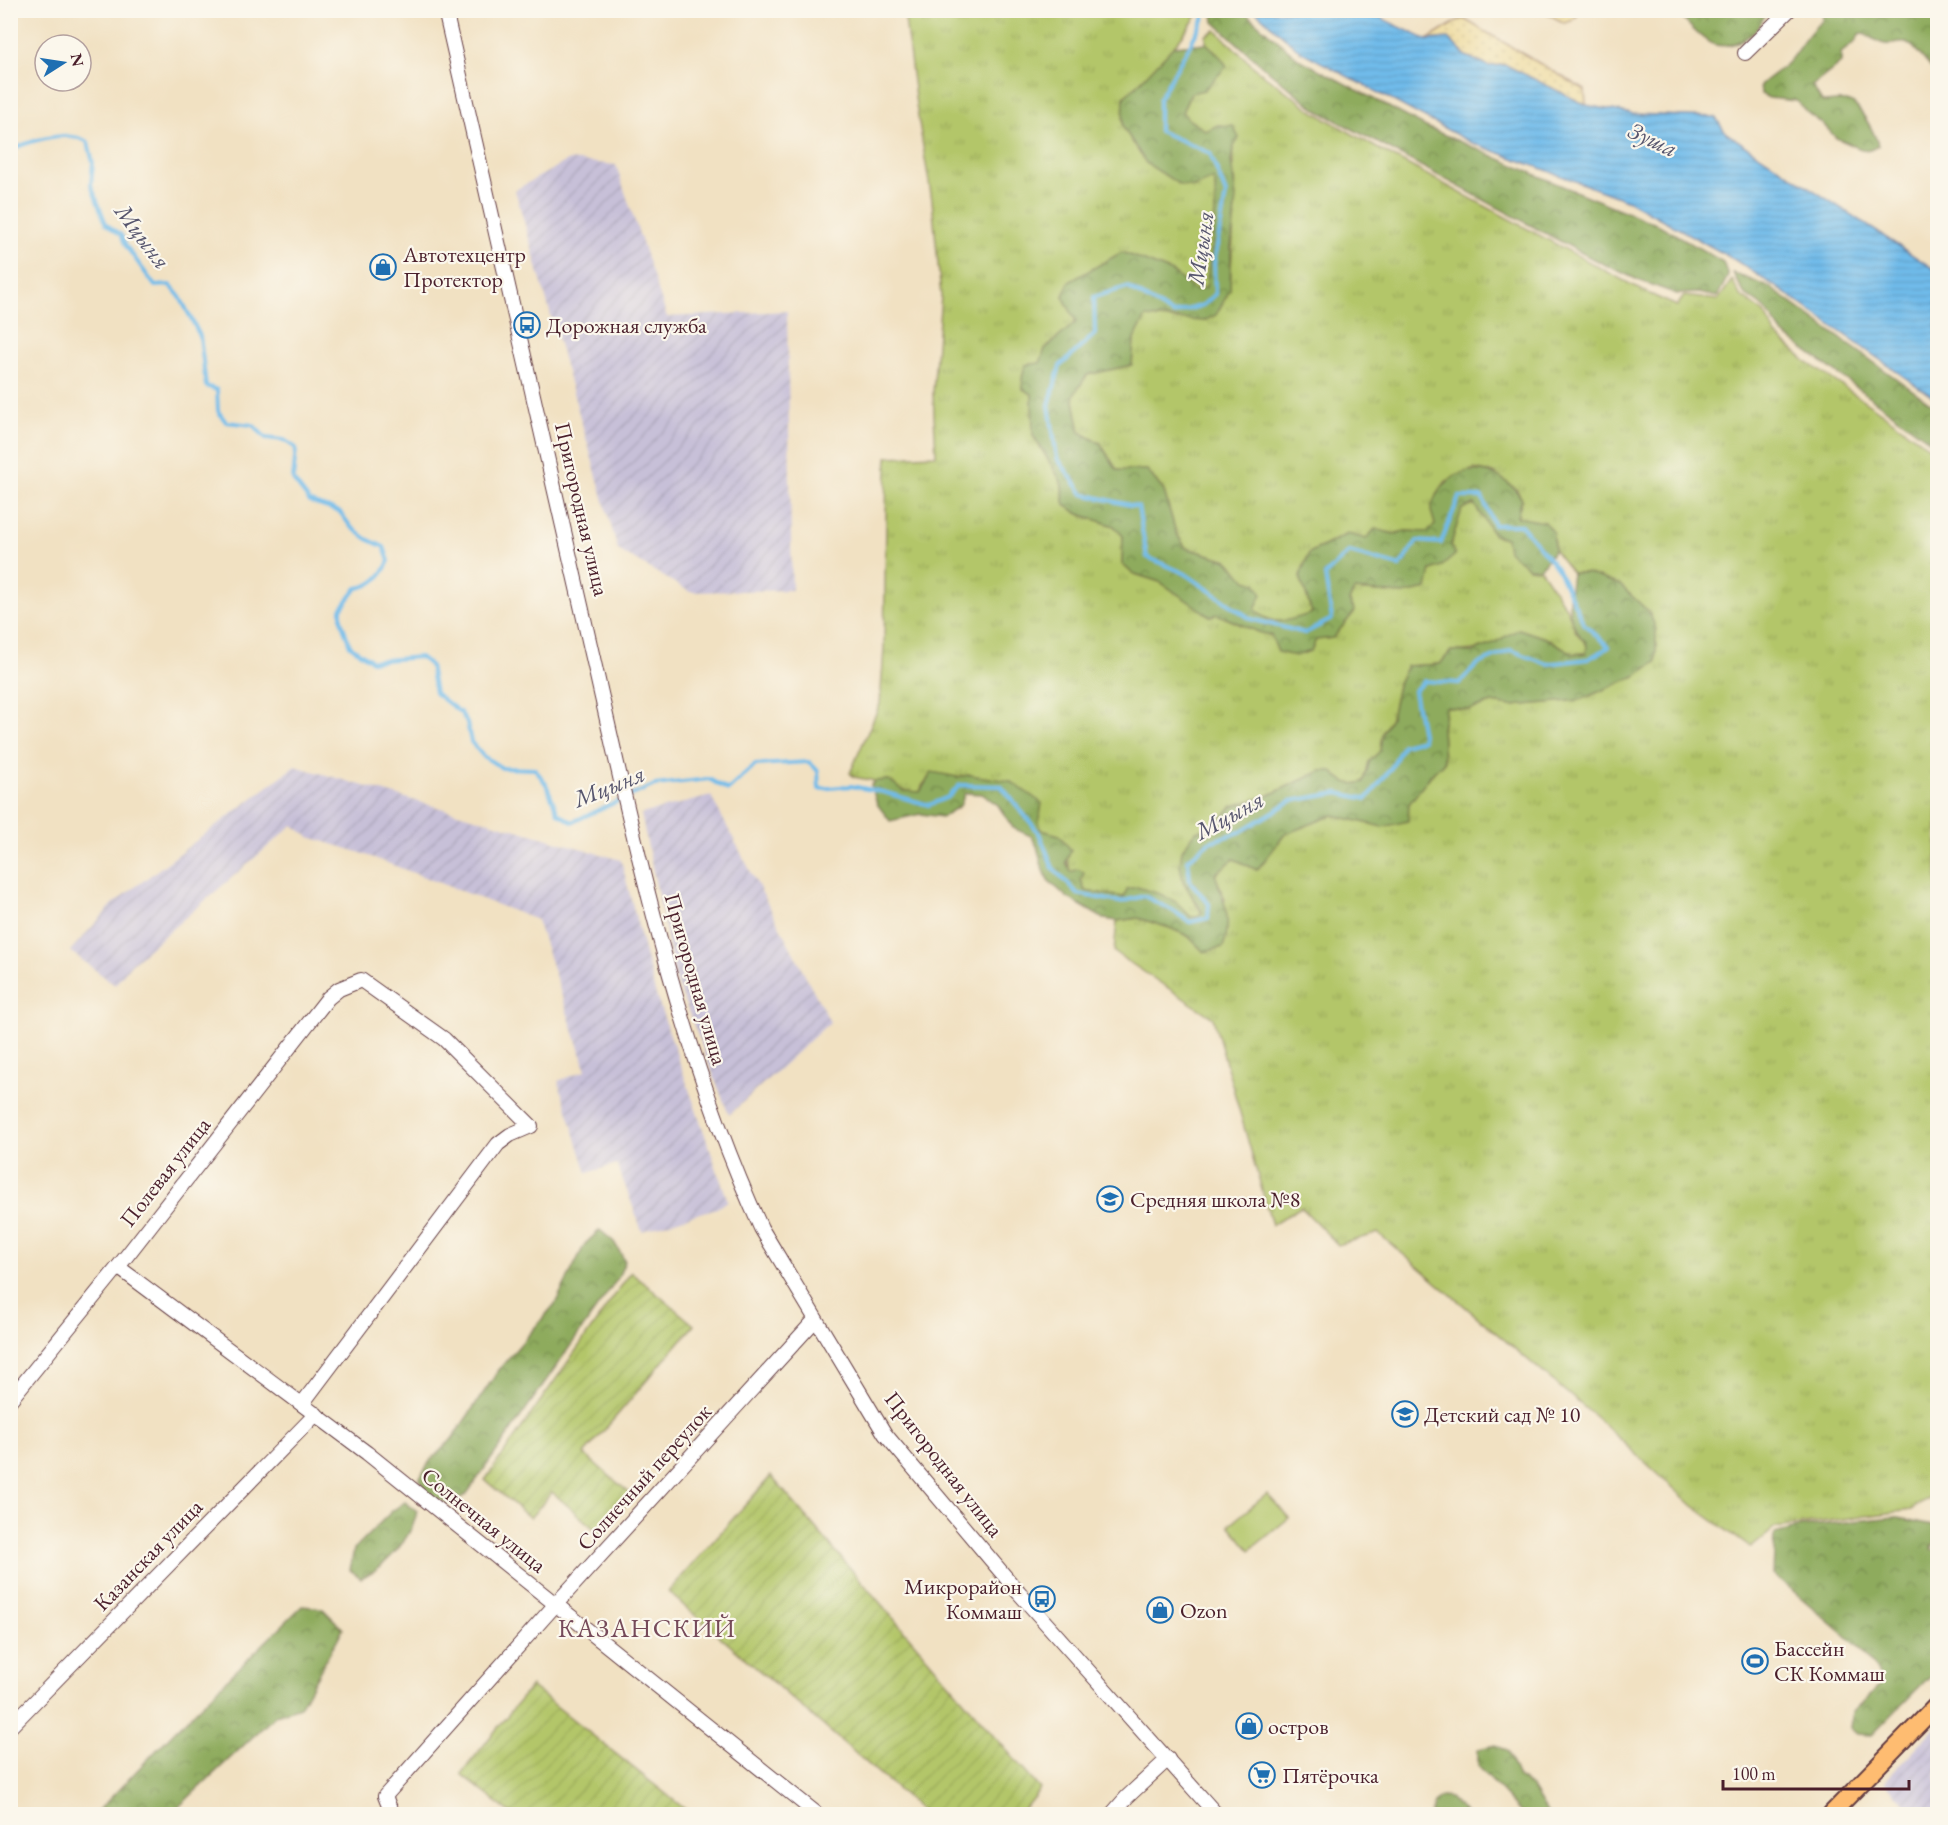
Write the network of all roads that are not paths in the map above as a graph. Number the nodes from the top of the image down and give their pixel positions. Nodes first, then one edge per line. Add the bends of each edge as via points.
1 (446, 10) edge
2 (1789, 10) edge
3 (1745, 53) dead end
4 (118, 1267) junction
5 (815, 1320) junction
6 (10, 1400) edge
7 (302, 1404) junction
8 (316, 1414) junction
9 (556, 1604) junction
10 (1938, 1704) edge
11 (10, 1727) edge
12 (1168, 1759) junction
13 (395, 1815) edge
14 (817, 1815) edge
15 (1112, 1815) edge
16 (1216, 1815) edge
17 (1831, 1815) edge

1 - 5 street, Пригородная улица via 664,955 718,1126 761,1228
2 - 3 street
4 - 6 street, Полевая улица
4 - 7 street, Солнечная улица
4 - 7 street, Полевая улица via 328,998 339,989 361,980 444,1039 531,1126 498,1144
5 - 9 street, Солнечный переулок
5 - 12 street, Пригородная улица via 885,1434 1018,1593
7 - 8 street, Солнечная улица
8 - 9 street, Солнечная улица
8 - 11 street, Казанская улица
9 - 13 street, Солнечный переулок via 385,1796
9 - 14 street, Солнечная улица
10 - 17 main road
12 - 15 street
12 - 16 street, Пригородная улица

